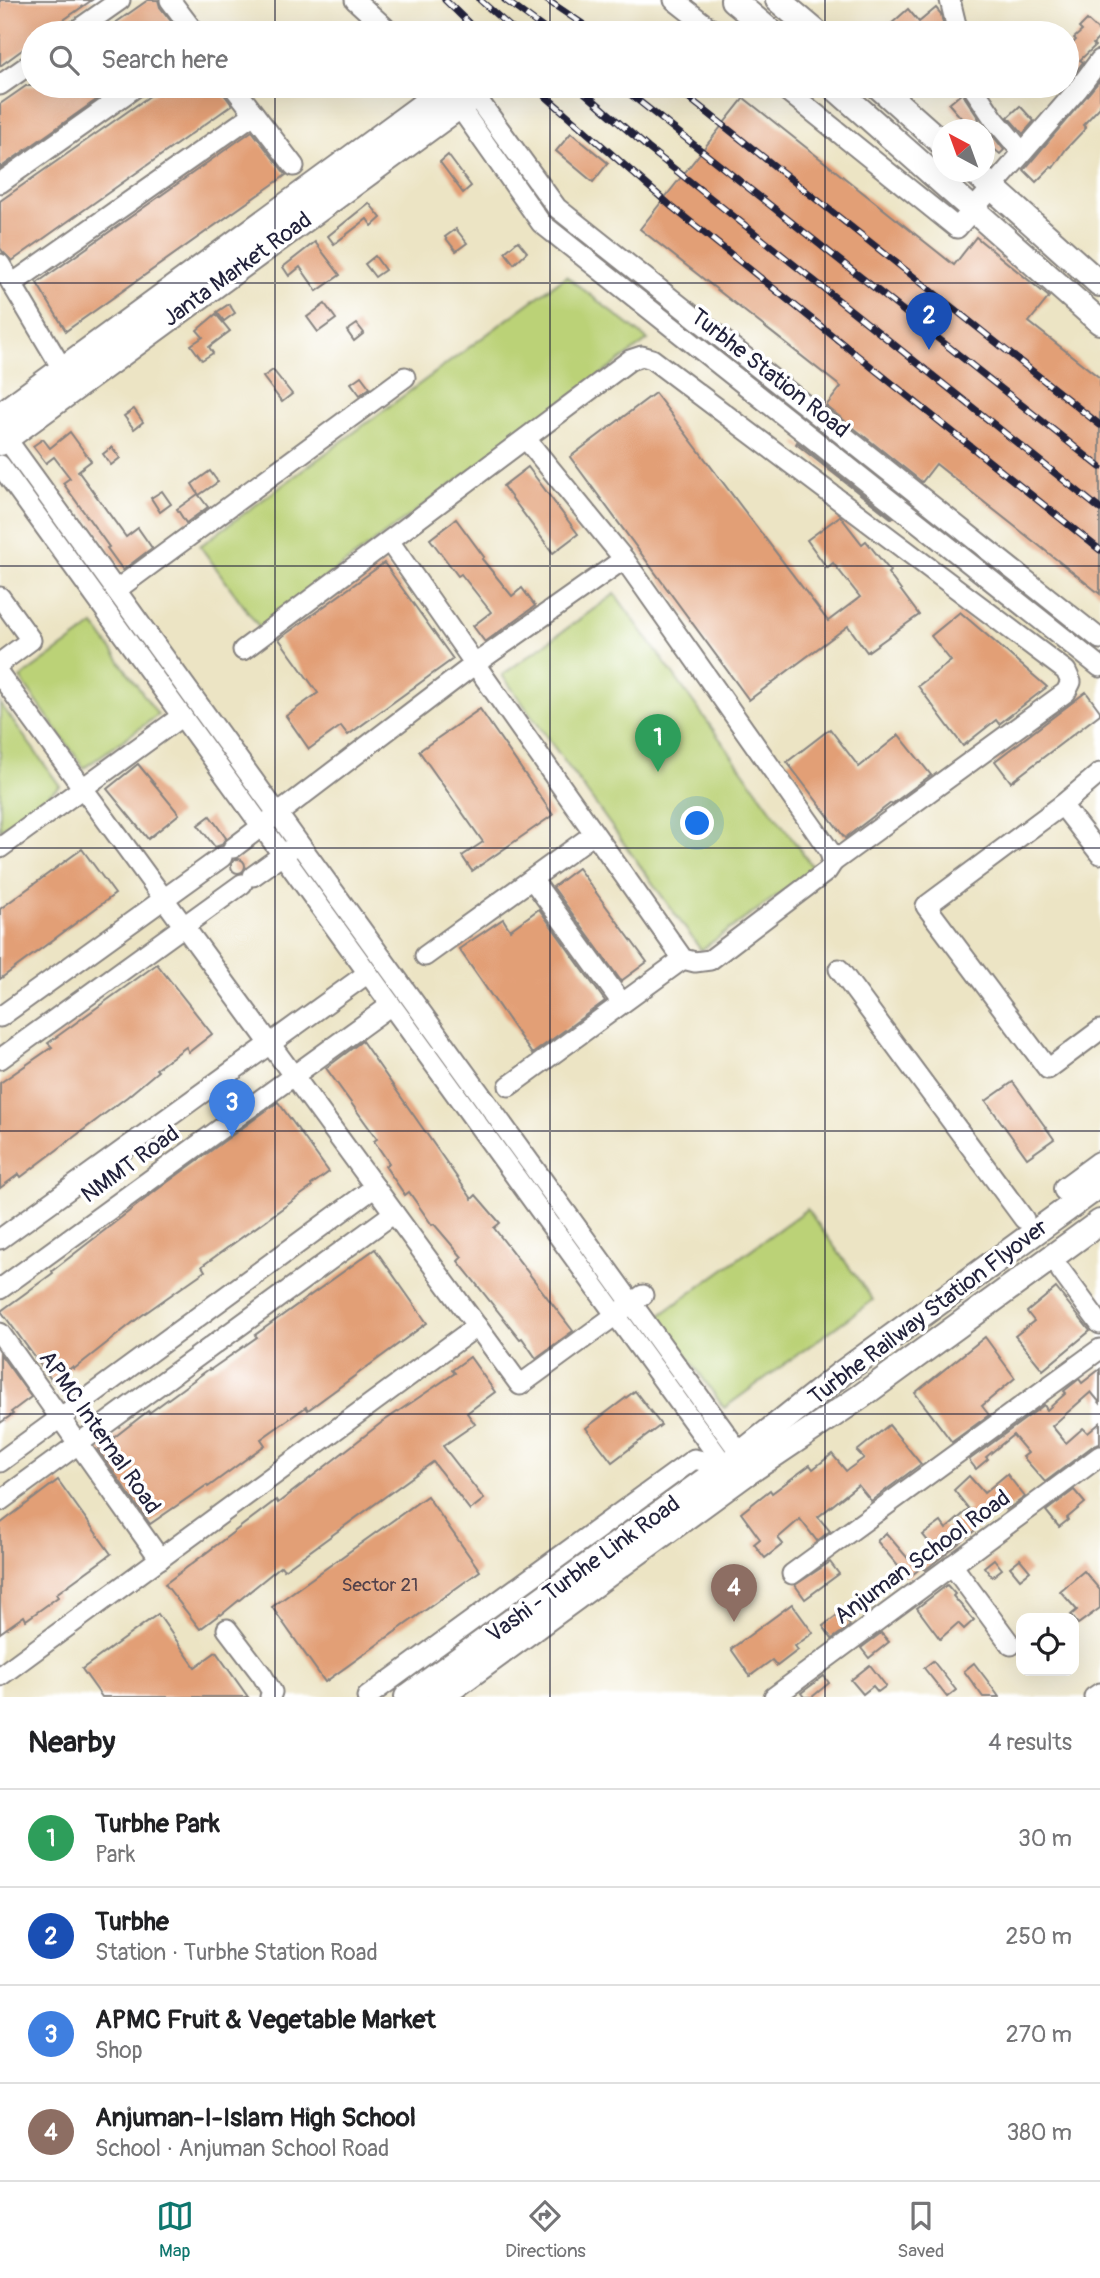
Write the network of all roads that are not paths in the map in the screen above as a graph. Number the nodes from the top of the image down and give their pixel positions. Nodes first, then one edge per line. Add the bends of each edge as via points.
1 (120, 0) edge
2 (170, 0) edge
3 (355, 0) edge
4 (674, 0) edge
5 (733, 0) edge
6 (778, 0) edge
7 (950, 0) edge
8 (90, 21) edge
9 (186, 21) edge
10 (378, 21) edge
11 (701, 21) edge
12 (758, 21) edge
13 (803, 21) edge
14 (955, 21) edge
15 (1100, 60) edge
16 (21, 70) edge
17 (0, 85) edge
18 (1079, 88) edge
19 (120, 98) edge
20 (242, 98) edge
21 (448, 98) edge
22 (461, 98) edge
23 (463, 98) edge
24 (796, 98) edge
25 (847, 98) edge
26 (892, 98) edge
27 (980, 98) edge
28 (1070, 98) edge
29 (254, 114) junction
30 (932, 133) edge
31 (1022, 152) junction
32 (293, 166) dead end
33 (995, 171) edge
34 (982, 182) edge
35 (986, 182) edge
36 (0, 183) edge
37 (973, 209) junction
38 (0, 264) edge
39 (12, 284) junction
40 (1100, 284) edge
41 (675, 301) junction
42 (662, 319) junction
43 (1100, 322) edge
44 (405, 377) dead end
45 (69, 379) junction
46 (2, 432) edge
47 (526, 439) junction
48 (860, 448) junction
49 (0, 465) edge
50 (846, 466) junction
51 (388, 541) junction
52 (624, 559) junction
53 (116, 590) junction
54 (1039, 591) junction
55 (0, 597) edge
56 (1026, 608) junction
57 (1100, 639) edge
58 (243, 650) dead end
59 (0, 663) edge
60 (475, 664) junction
61 (1100, 667) edge
62 (0, 675) edge
63 (182, 716) junction
64 (1100, 773) edge
65 (83, 788) junction
66 (1062, 805) junction
67 (279, 815) junction
68 (262, 827) junction
69 (594, 834) junction
70 (299, 843) junction
71 (0, 848) edge
72 (1100, 854) edge
73 (282, 855) junction
74 (833, 862) junction
75 (532, 879) junction
76 (164, 898) junction
77 (184, 926) junction
78 (425, 956) dead end
79 (682, 959) junction
80 (839, 969) dead end
81 (393, 973) junction
82 (372, 978) junction
83 (622, 1003) junction
84 (391, 1005) junction
85 (0, 1017) edge
86 (1100, 1030) edge
87 (270, 1044) junction
88 (0, 1059) edge
89 (293, 1076) junction
90 (509, 1086) dead end
91 (485, 1099) junction
92 (468, 1111) junction
93 (1100, 1164) edge
94 (1100, 1185) edge
95 (375, 1187) junction
96 (394, 1213) junction
97 (1024, 1219) junction
98 (1100, 1222) edge
99 (0, 1240) edge
100 (1100, 1242) edge
101 (1061, 1271) junction
102 (0, 1289) edge
103 (630, 1304) junction
104 (1100, 1324) edge
105 (477, 1326) junction
106 (0, 1333) edge
107 (1100, 1349) edge
108 (60, 1418) junction
109 (78, 1444) junction
110 (1100, 1456) edge
111 (747, 1461) junction
112 (0, 1462) edge
113 (0, 1501) edge
114 (160, 1559) junction
115 (952, 1565) junction
116 (792, 1574) dead end
117 (227, 1629) dead end
118 (1011, 1645) dead end
119 (0, 1676) edge
120 (1100, 1693) edge
121 (270, 1697) edge
122 (367, 1697) edge
123 (407, 1697) edge
124 (440, 1697) edge
125 (774, 1697) edge
126 (1094, 1697) edge

1 - 8 street
2 - 9 street
3 - 10 street
4 - 11 street
5 - 12 main road
6 - 13 main road
7 - 14 street
15 - 18 street
16 - 17 street
19 - 36 street
20 - 29 street
21 - 45 main road, Janta Market Road
22 - 42 street, Turbhe Station Road via 541,223
23 - 41 street, Turbhe Station Road via 557,208
24 - 37 street via 957,228
25 - 37 main road
26 - 30 main road
27 - 31 street
28 - 31 street
29 - 32 street
29 - 39 street
31 - 33 street
34 - 37 street
35 - 40 main road
37 - 43 main road
38 - 39 street
39 - 45 street
41 - 42 street
41 - 48 street, Turbhe Station Road
42 - 50 street, Turbhe Station Road
44 - 53 street
45 - 46 main road, Janta Market Road
46 - 53 street
47 - 51 street
47 - 52 street
47 - 74 street via 630,360 652,359 1066,670 1071,682 1066,692
48 - 50 street
48 - 54 street, Turbhe Station Road
49 - 63 street
50 - 56 street, Turbhe Station Road
51 - 58 street
51 - 60 street
52 - 60 street
52 - 74 street via 829,850
53 - 67 street
54 - 56 street
54 - 57 street, Turbhe Station Road
55 - 59 street via 31,640
56 - 61 street, Turbhe Station Road
60 - 67 street
60 - 69 street
62 - 65 street
63 - 65 street
63 - 68 street
64 - 66 street
65 - 71 street
65 - 76 street
66 - 72 street
66 - 86 street via 926,906 1048,1069
67 - 68 street
67 - 70 street
68 - 73 street
68 - 76 street
69 - 75 street
69 - 79 street
70 - 73 street
70 - 81 street
73 - 77 street
73 - 82 street
74 - 79 street via 710,960
75 - 78 street
75 - 83 street
76 - 77 street
76 - 85 street
77 - 87 street
77 - 88 street
79 - 83 street
80 - 97 street
81 - 82 street
81 - 91 street
82 - 84 street
82 - 87 street
83 - 90 street
84 - 89 street, NMMT Road
84 - 92 street
87 - 89 street
87 - 99 street
89 - 95 street
89 - 102 street, NMMT Road
91 - 92 street
91 - 103 street
92 - 103 street
93 - 97 main road
94 - 111 main road, Turbhe Railway Station Flyover via 842,1373
95 - 96 street
95 - 108 street
96 - 105 street
96 - 109 street
97 - 111 main road via 831,1360
98 - 111 main road, Turbhe Railway Station Flyover via 860,1397
100 - 101 main road
101 - 104 street
101 - 111 main road via 871,1410
103 - 105 street via 520,1385
103 - 111 street
105 - 114 street
106 - 108 street, APMC Internal Road
107 - 116 street
108 - 109 street, APMC Internal Road
108 - 112 street
109 - 113 street
109 - 114 street, APMC Internal Road
110 - 115 street, Anjuman School Road
111 - 122 street via 694,1459
111 - 123 main road, Vashi - Turbhe Link Road
111 - 124 main road, Vashi - Turbhe Link Road
114 - 119 street
115 - 118 street
115 - 125 street, Anjuman School Road
117 - 121 street via 262,1675 272,1692
120 - 126 street

